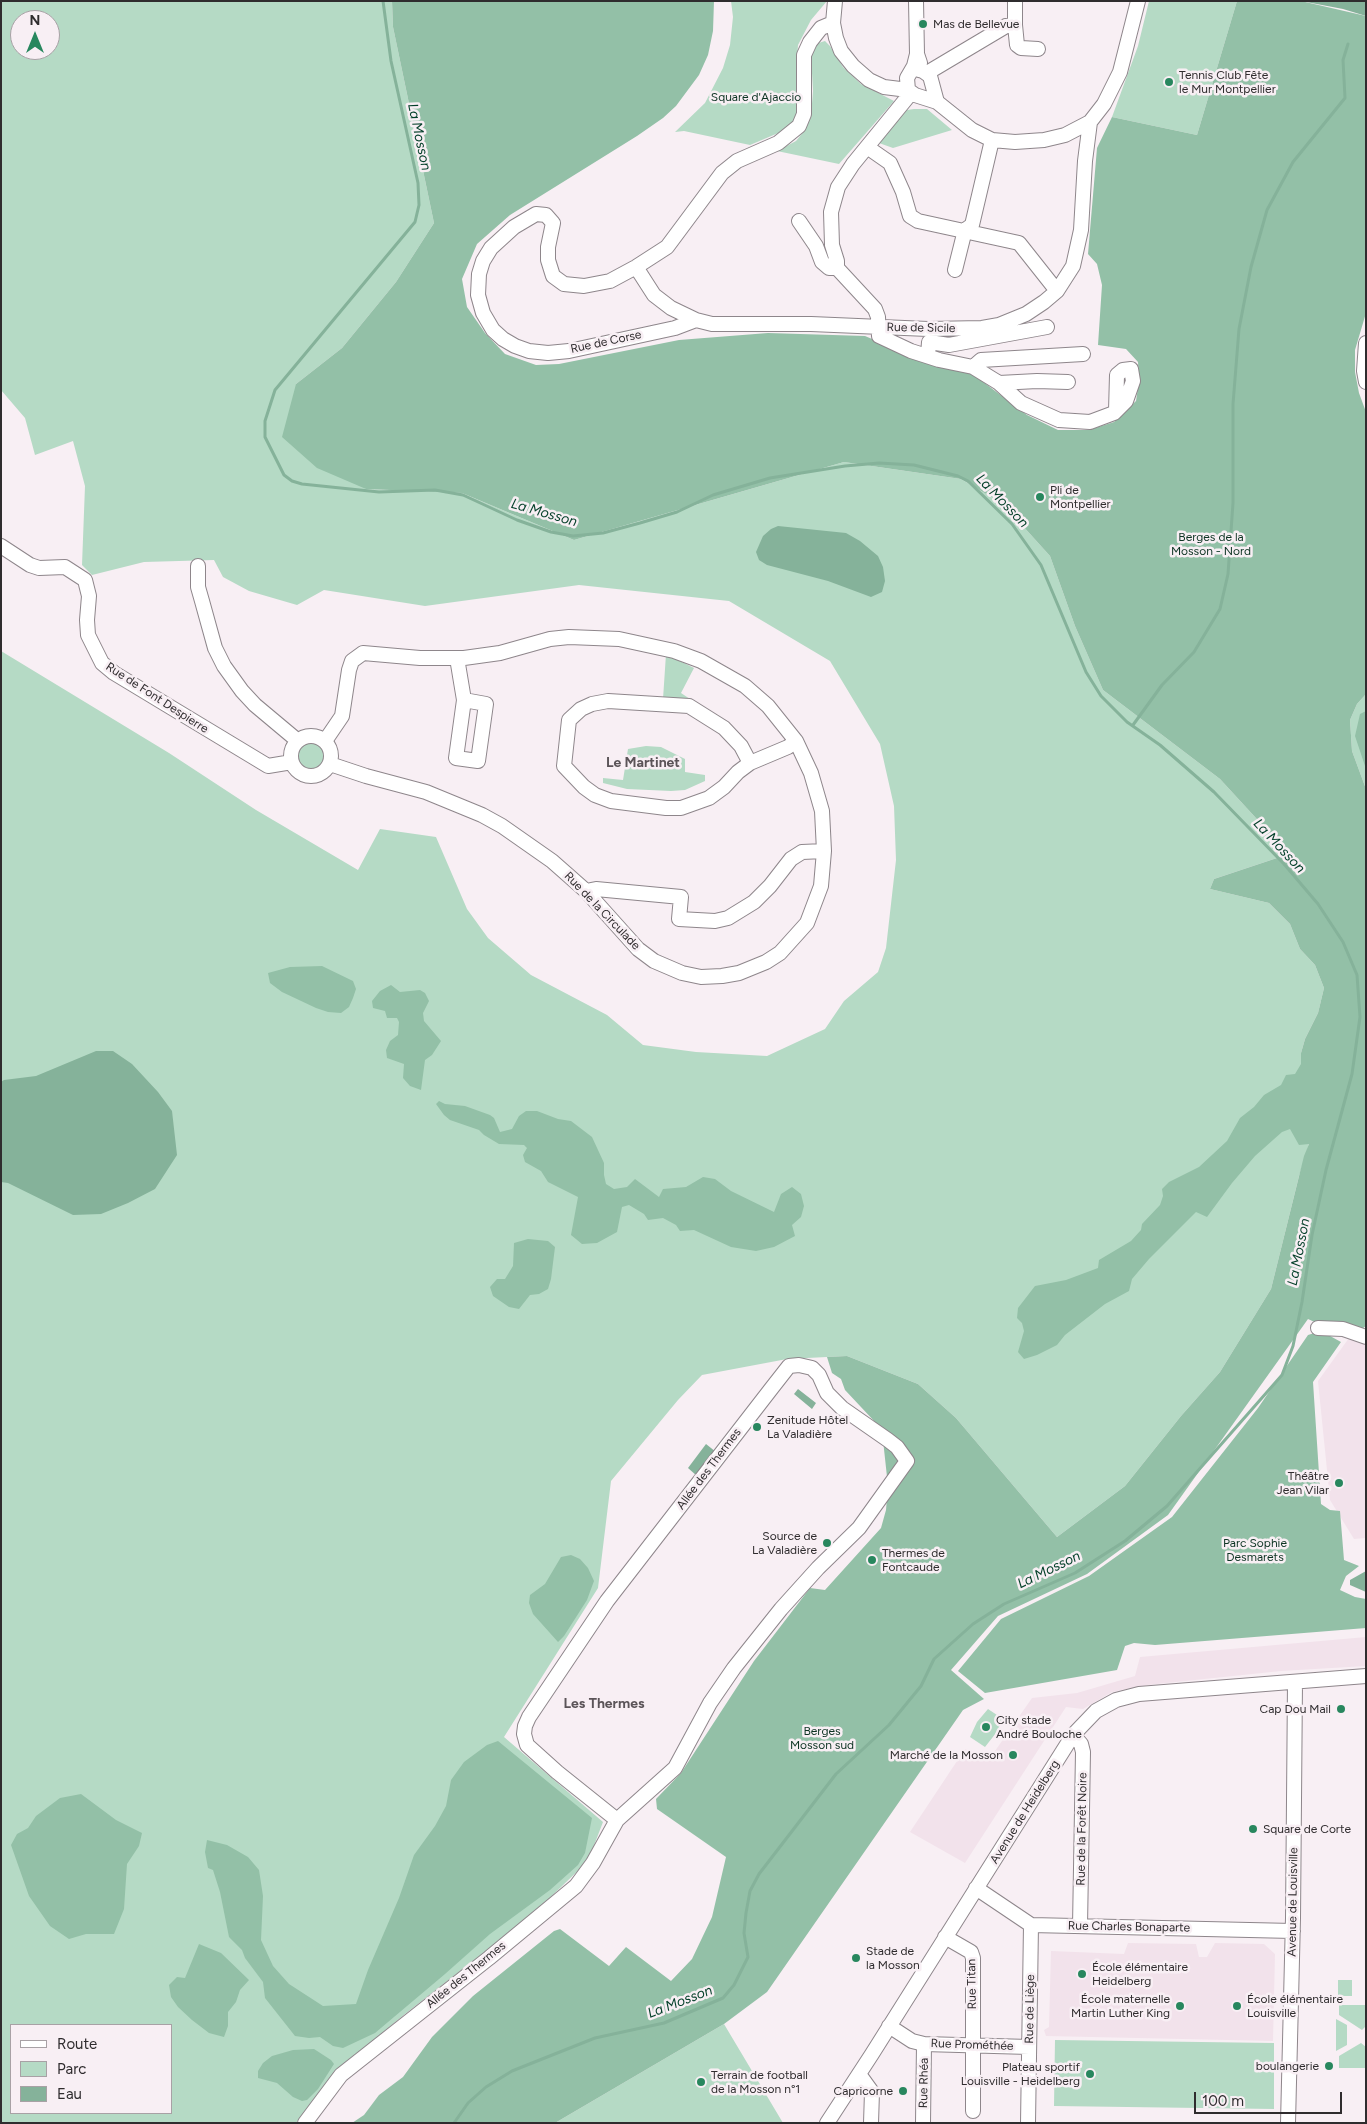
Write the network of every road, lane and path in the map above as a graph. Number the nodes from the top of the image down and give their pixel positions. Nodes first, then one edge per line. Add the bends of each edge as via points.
1 (835, 1) edge
2 (916, 1) edge
3 (1015, 1) edge
4 (1138, 1) edge
5 (832, 23) junction
6 (1015, 25) junction
7 (1038, 49) dead end
8 (917, 54) junction
9 (909, 74) junction
10 (927, 76) junction
11 (913, 93) junction
12 (937, 102) junction
13 (1090, 122) junction
14 (992, 140) junction
15 (867, 147) junction
16 (799, 221) dead end
17 (965, 230) junction
18 (636, 267) junction
19 (837, 268) junction
20 (954, 270) dead end
21 (1057, 291) junction
22 (696, 320) junction
23 (877, 326) junction
24 (1046, 327) dead end
25 (1366, 343) edge
26 (1083, 354) dead end
27 (928, 355) junction
28 (973, 367) junction
29 (1068, 382) dead end
30 (1366, 382) edge
31 (999, 383) junction
32 (1116, 411) dead end
33 (1, 546) edge
34 (198, 566) dead end
35 (457, 658) junction
36 (464, 700) dead end
37 (298, 741) junction
38 (325, 741) junction
39 (796, 741) junction
40 (292, 762) junction
41 (750, 763) junction
42 (330, 764) junction
43 (824, 851) junction
44 (586, 891) junction
45 (1318, 1328) dead end
46 (1366, 1337) edge
47 (1366, 1676) edge
48 (1295, 1682) junction
49 (1074, 1735) junction
50 (617, 1820) junction
51 (976, 1888) junction
52 (1032, 1925) junction
53 (1080, 1926) junction
54 (1293, 1931) junction
55 (945, 1937) junction
56 (889, 2026) junction
57 (924, 2044) junction
58 (972, 2045) junction
59 (1029, 2047) junction
60 (859, 2074) junction
61 (973, 2111) dead end
62 (305, 2123) edge
63 (827, 2123) edge
64 (871, 2123) edge
65 (923, 2123) edge
66 (1028, 2123) edge
67 (1288, 2123) edge

1 - 5 street
2 - 8 street
3 - 6 street
4 - 13 street via 1120,72 1104,104
5 - 11 street via 841,51 868,80
5 - 18 street via 821,28 804,55 804,114 799,126 778,143 737,161 722,173 675,239
6 - 7 street via 1017,45
6 - 10 street via 1006,26
8 - 9 street
8 - 10 street
9 - 10 street via 916,70
9 - 11 street via 906,82
10 - 11 street via 928,92
10 - 12 street
11 - 12 street
11 - 15 street
12 - 14 street via 972,130
13 - 14 street via 1065,136 1044,140
13 - 21 street, Rue de Sicile via 1078,249 1073,266
14 - 17 street via 972,225
15 - 17 street via 890,163 910,216 918,221
15 - 19 street via 843,179 833,199 830,228
16 - 19 street, Rue de Sicile via 816,246 822,262 829,268
17 - 20 street
17 - 21 street via 1019,243
18 - 22 street via 654,295 670,308
18 - 22 street, Rue de Corse via 610,282 584,286 564,284 553,276 548,260 553,223 546,216 536,214 514,227 492,248 479,274 478,295 483,314 493,330 503,339 529,351 569,351 675,328
19 - 23 street, Rue de Sicile via 875,309
21 - 23 street, Rue de Sicile via 1026,314 999,325 935,329
22 - 23 street, Rue de Corse via 712,324
23 - 27 street via 879,336 910,351
24 - 27 street via 949,345 929,342
25 - 30 street
26 - 28 street via 981,360
27 - 28 street
28 - 31 street
29 - 31 street
31 - 32 street via 1021,403 1059,420 1090,422
33 - 40 street, Rue de Font Despierre via 30,565 65,567 85,580 90,596 88,635 102,663 114,673 268,766
34 - 37 street via 198,587 215,648 224,666 249,698
35 - 36 street
35 - 38 street, Rue de la Circulade via 363,653 349,670 342,716
35 - 39 street, Rue de la Circulade via 500,653 569,637 620,639 654,646 701,661 745,686 768,706
37 - 38 street via 315,736
37 - 40 street via 292,750
38 - 42 street via 331,752
39 - 41 street
39 - 43 street, Rue de la Circulade via 822,811
40 - 42 street via 300,773 314,776
41 - 41 street via 708,798 682,808 624,804 602,798 584,787 564,766 569,720 592,704 616,701 689,706 724,728 741,746
42 - 44 street, Rue de la Circulade via 426,792 482,815 538,850
43 - 44 street via 807,851 791,859 754,902 728,918 715,921 679,919 681,897 596,889
43 - 44 street, Rue de la Circulade via 821,886 807,923 780,953 766,962 733,974 701,977 654,961 624,934
45 - 46 street via 1343,1329
47 - 48 street, Avenue de Heidelberg
48 - 49 street, Avenue de Heidelberg via 1164,1691 1126,1697 1096,1711
48 - 54 street, Avenue de Louisville
49 - 51 street, Avenue de Heidelberg
49 - 53 street, Rue de la Forêt Noire via 1083,1752
50 - 50 street, Allée des Thermes via 675,1768 710,1703 734,1668 799,1588 859,1528 907,1462 884,1437 842,1408 827,1393 812,1368 789,1366 607,1601 525,1726 527,1745
50 - 62 street, Allée des Thermes via 576,1886 341,2075
51 - 52 street
51 - 55 street, Avenue de Heidelberg
52 - 53 street, Rue Charles Bonaparte
52 - 59 street, Rue de Liège
53 - 54 street, Rue Charles Bonaparte
54 - 67 street, Avenue de Louisville
55 - 56 street, Avenue de Heidelberg
55 - 58 street, Rue Titan via 971,1952 973,1958
56 - 57 street, Rue Prométhée via 912,2041
56 - 60 street, Avenue de Heidelberg
57 - 58 street, Rue Prométhée
57 - 65 street, Rue Rhéa
58 - 59 street, Rue Prométhée
58 - 61 street
59 - 66 street, Rue de Liège
60 - 63 street, Avenue de Heidelberg
60 - 64 street via 872,2092

